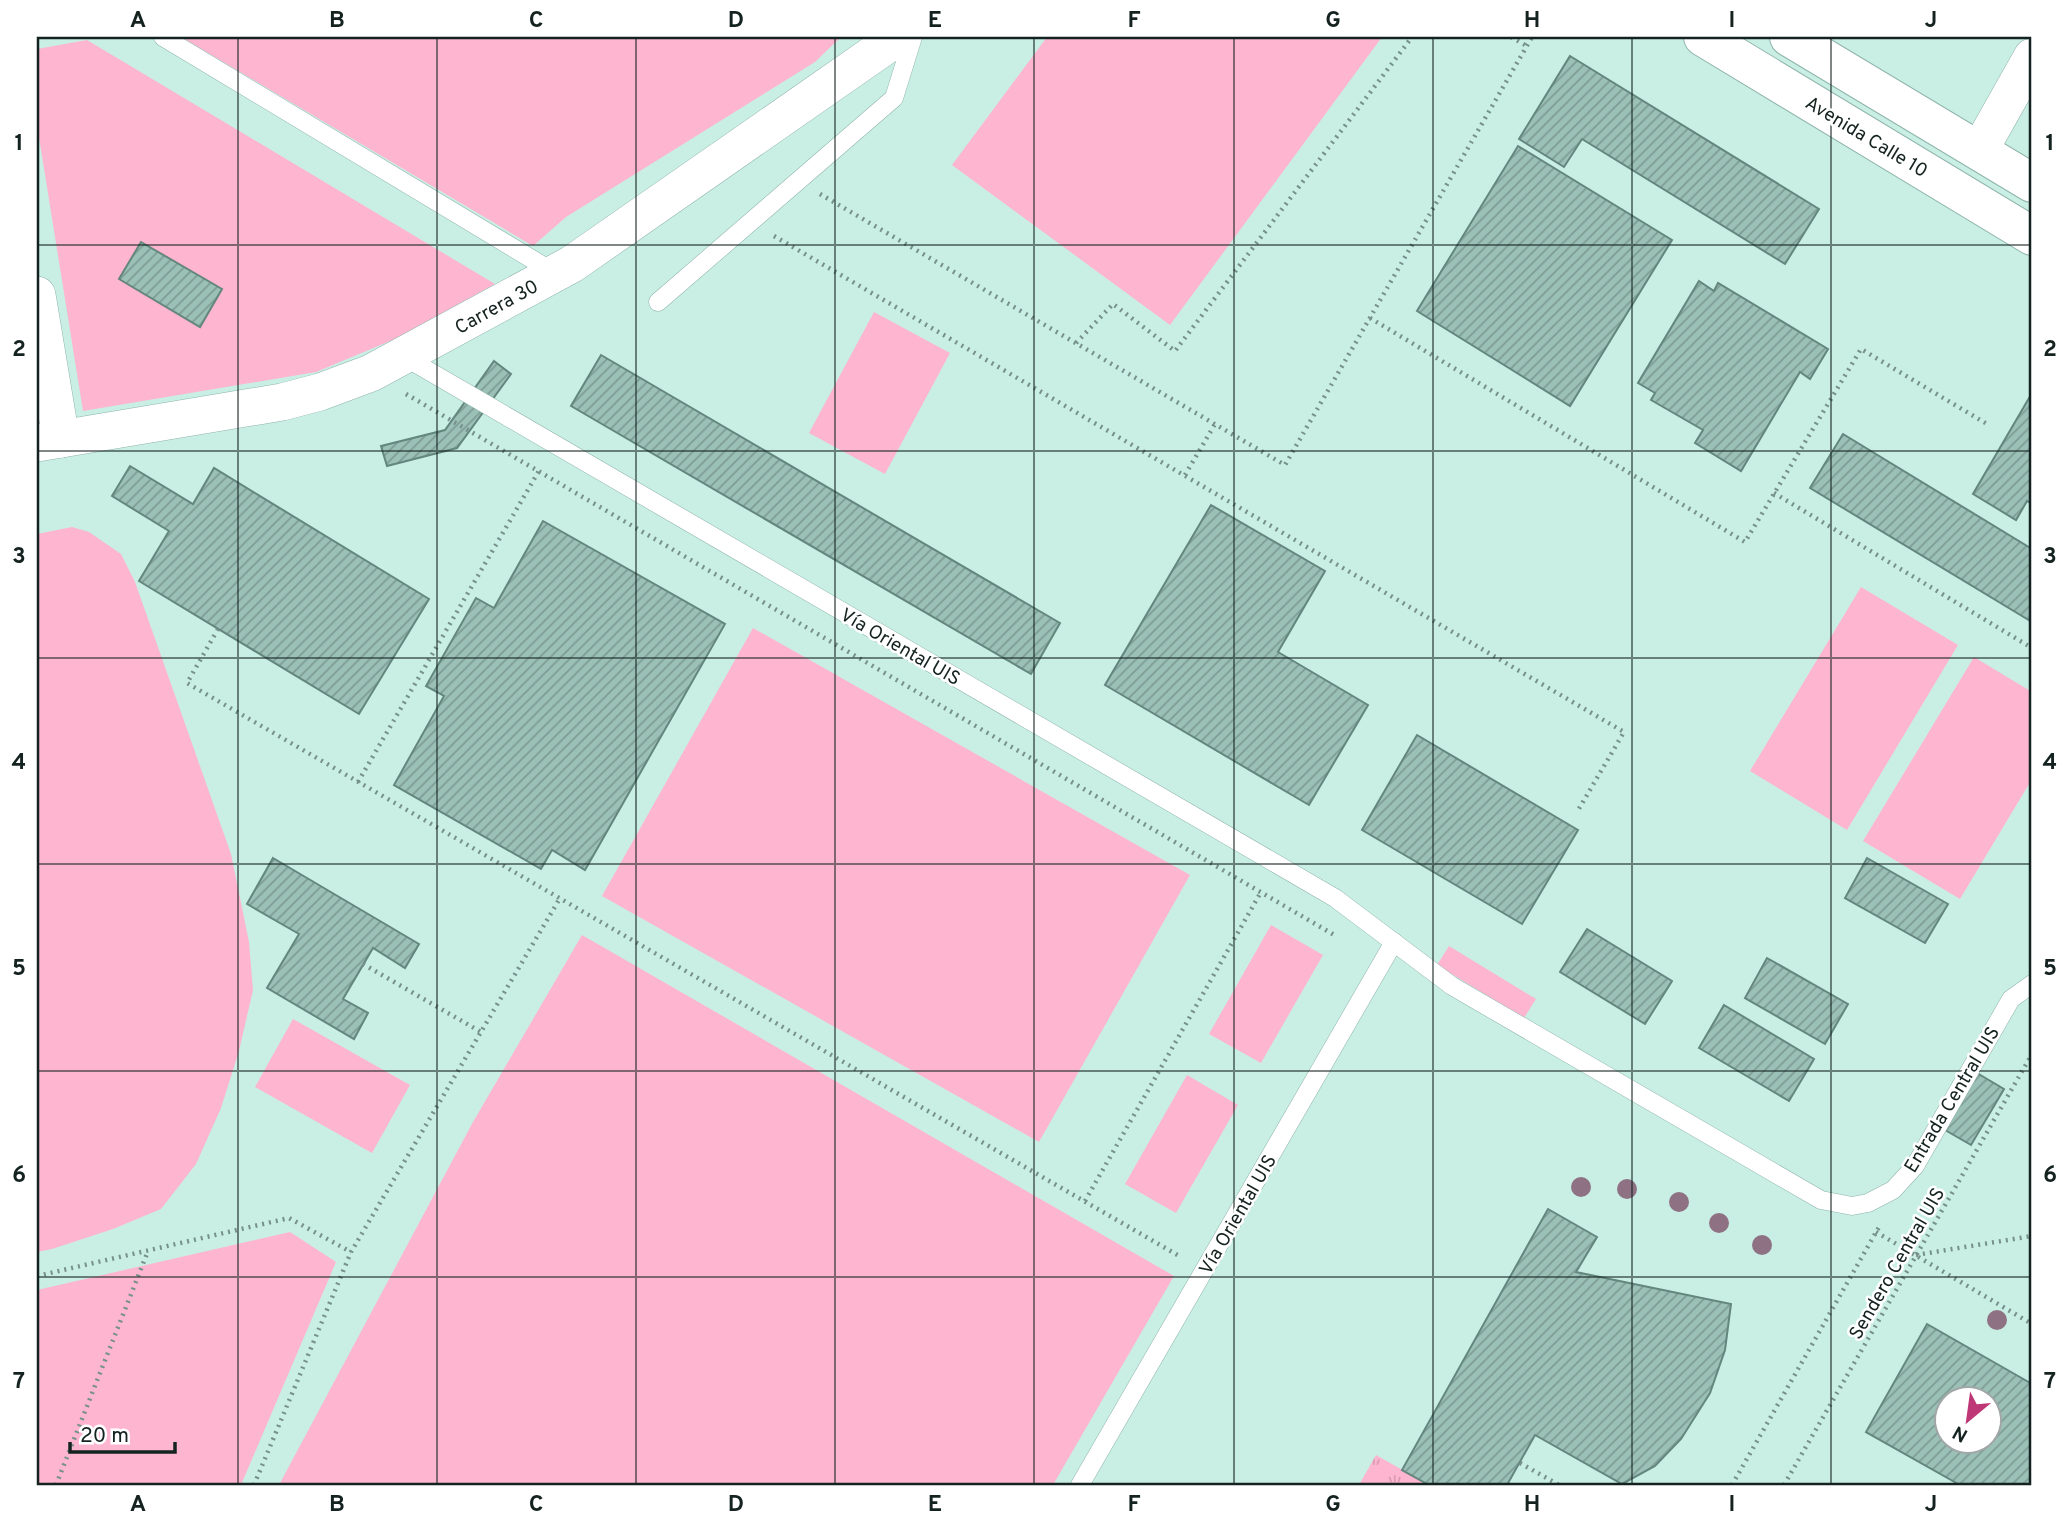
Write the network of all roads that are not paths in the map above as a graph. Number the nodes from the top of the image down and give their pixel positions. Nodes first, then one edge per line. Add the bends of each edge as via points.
1 (163, 37) edge
2 (898, 37) edge
3 (913, 37) edge
4 (1703, 37) edge
5 (1789, 37) edge
6 (2032, 57) edge
7 (1979, 151) junction
8 (2032, 183) edge
9 (2032, 236) edge
10 (555, 273) junction
11 (37, 295) edge
12 (658, 302) dead end
13 (403, 356) junction
14 (45, 445) edge
15 (1394, 943) junction
16 (2032, 984) edge
17 (1821, 1200) joint
18 (1080, 1485) edge

1 - 10 lane
2 - 10 street, Carrera 30
3 - 12 lane via 894,98
4 - 9 street, Avenida Calle 10
5 - 7 street
6 - 7 street
7 - 8 street
10 - 13 street, Carrera 30
11 - 14 street
13 - 14 street, Carrera 30 via 371,373 282,402
13 - 15 lane, Vía Oriental UIS via 1335,898
15 - 17 lane, Vía Oriental UIS via 1452,986
15 - 18 lane, Vía Oriental UIS
16 - 17 lane, Entrada Central UIS via 2011,999 1914,1166 1893,1190 1852,1206

